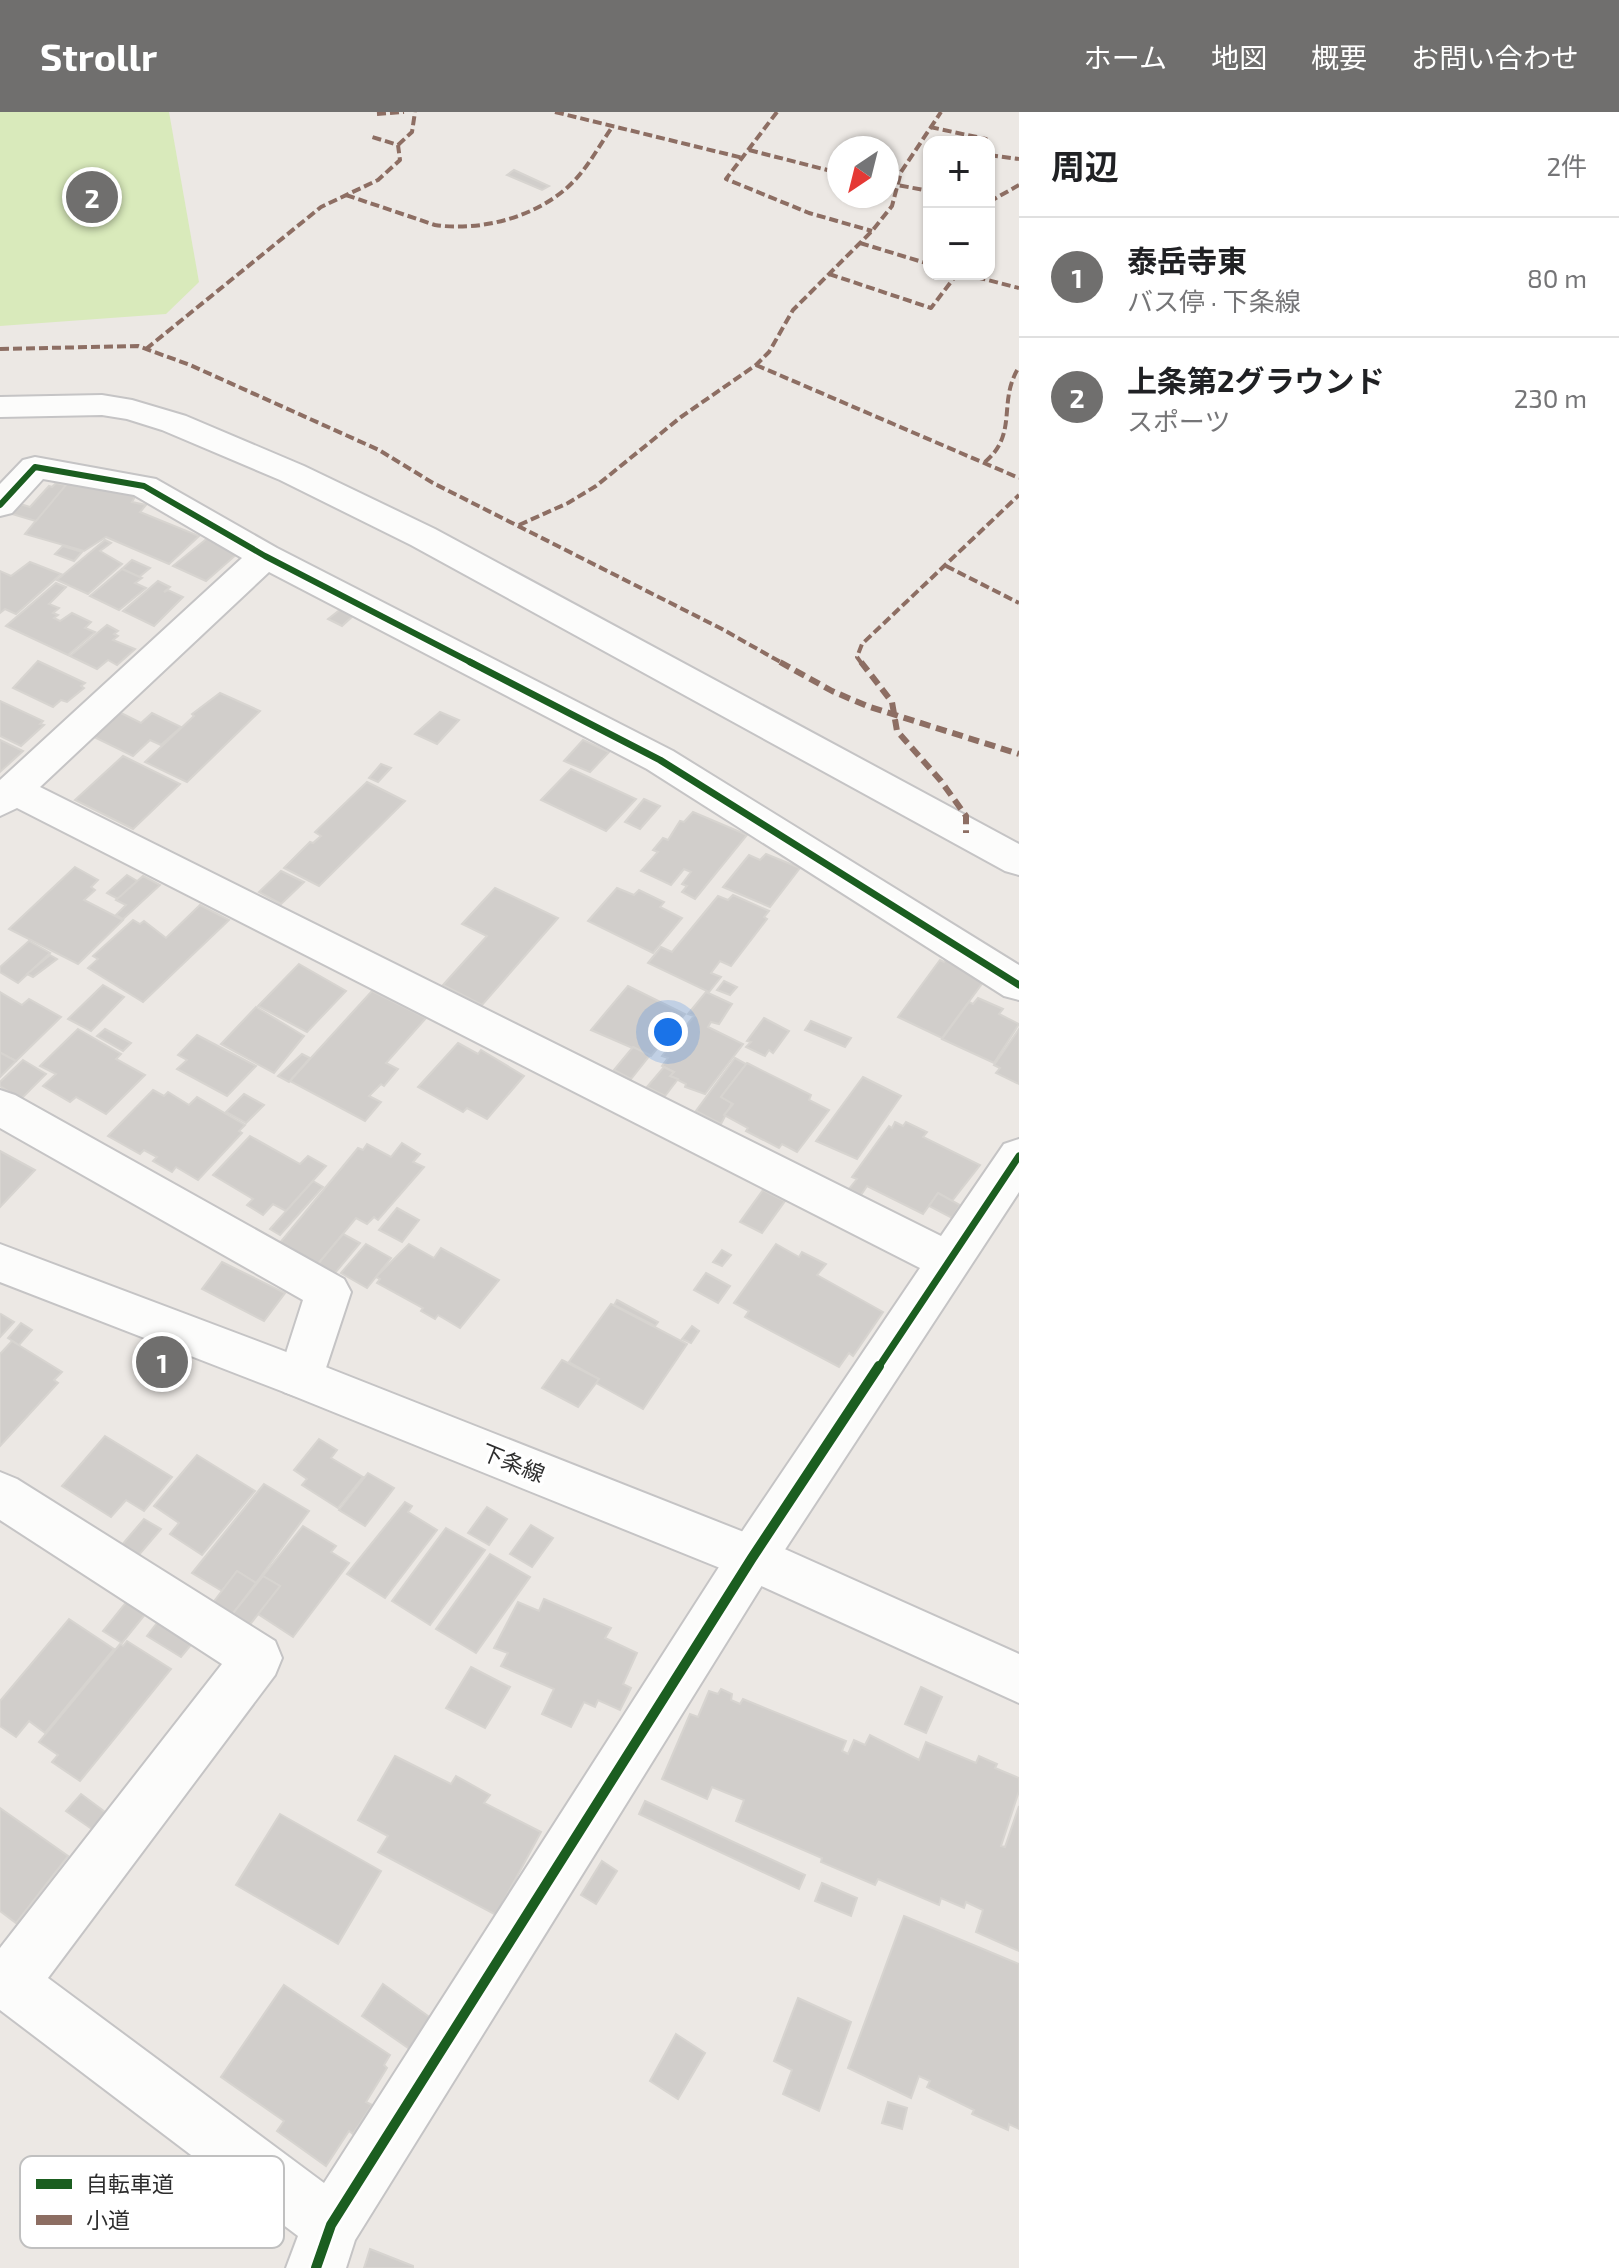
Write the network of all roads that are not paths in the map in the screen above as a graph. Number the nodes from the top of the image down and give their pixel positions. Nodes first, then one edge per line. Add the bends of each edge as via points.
1 (10, 408) edge
2 (0, 505) edge
3 (265, 556) junction
4 (7, 796) edge
5 (1019, 861) edge
6 (1019, 985) edge
7 (0, 1107) edge
8 (1019, 1156) edge
9 (949, 1261) junction
10 (0, 1263) edge
11 (301, 1378) junction
12 (0, 1494) edge
13 (752, 1558) junction
14 (1019, 1679) edge
15 (5, 1980) edge
16 (215, 2156) edge
17 (284, 2213) edge
18 (323, 2246) edge

1 - 5 street via 102,405 132,410 292,473 423,537
2 - 3 street via 35,467 144,486
3 - 4 street
3 - 6 street via 660,760
4 - 9 street
7 - 11 street via 328,1292
8 - 9 street
9 - 13 street
10 - 11 street, 下条線
11 - 13 street, 下条線
12 - 15 street via 257,1658
13 - 14 street, 下条線
13 - 18 street
15 - 16 street
17 - 18 street

